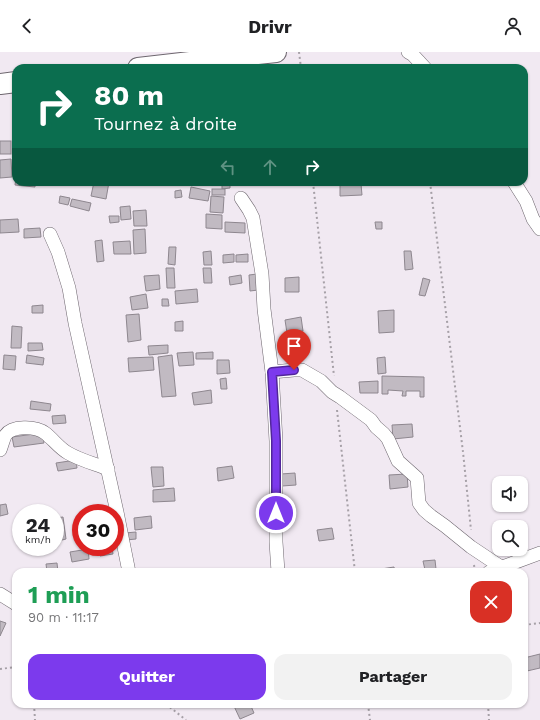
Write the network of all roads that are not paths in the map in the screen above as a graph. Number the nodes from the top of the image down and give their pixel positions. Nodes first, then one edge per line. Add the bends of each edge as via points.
1 (276, 52) edge
2 (408, 52) edge
3 (172, 64) edge
4 (421, 64) edge
5 (12, 82) edge
6 (0, 84) edge
7 (517, 186) edge
8 (241, 198) dead end
9 (540, 229) edge
10 (50, 234) dead end
11 (272, 372) junction
12 (0, 450) edge
13 (108, 469) junction
14 (540, 552) edge
15 (501, 567) joint
16 (128, 568) edge
17 (278, 568) edge
18 (0, 594) edge
19 (12, 602) edge

1 - 3 main road
2 - 4 street
5 - 6 main road
7 - 9 street
8 - 11 street via 253,218 262,274
10 - 13 street via 69,288
11 - 15 street via 302,370 321,381 371,420 388,439 398,461 417,478 419,503 424,510
11 - 17 street
12 - 13 street via 9,432 34,428 43,431 75,457
13 - 16 street
14 - 15 street
18 - 19 street

